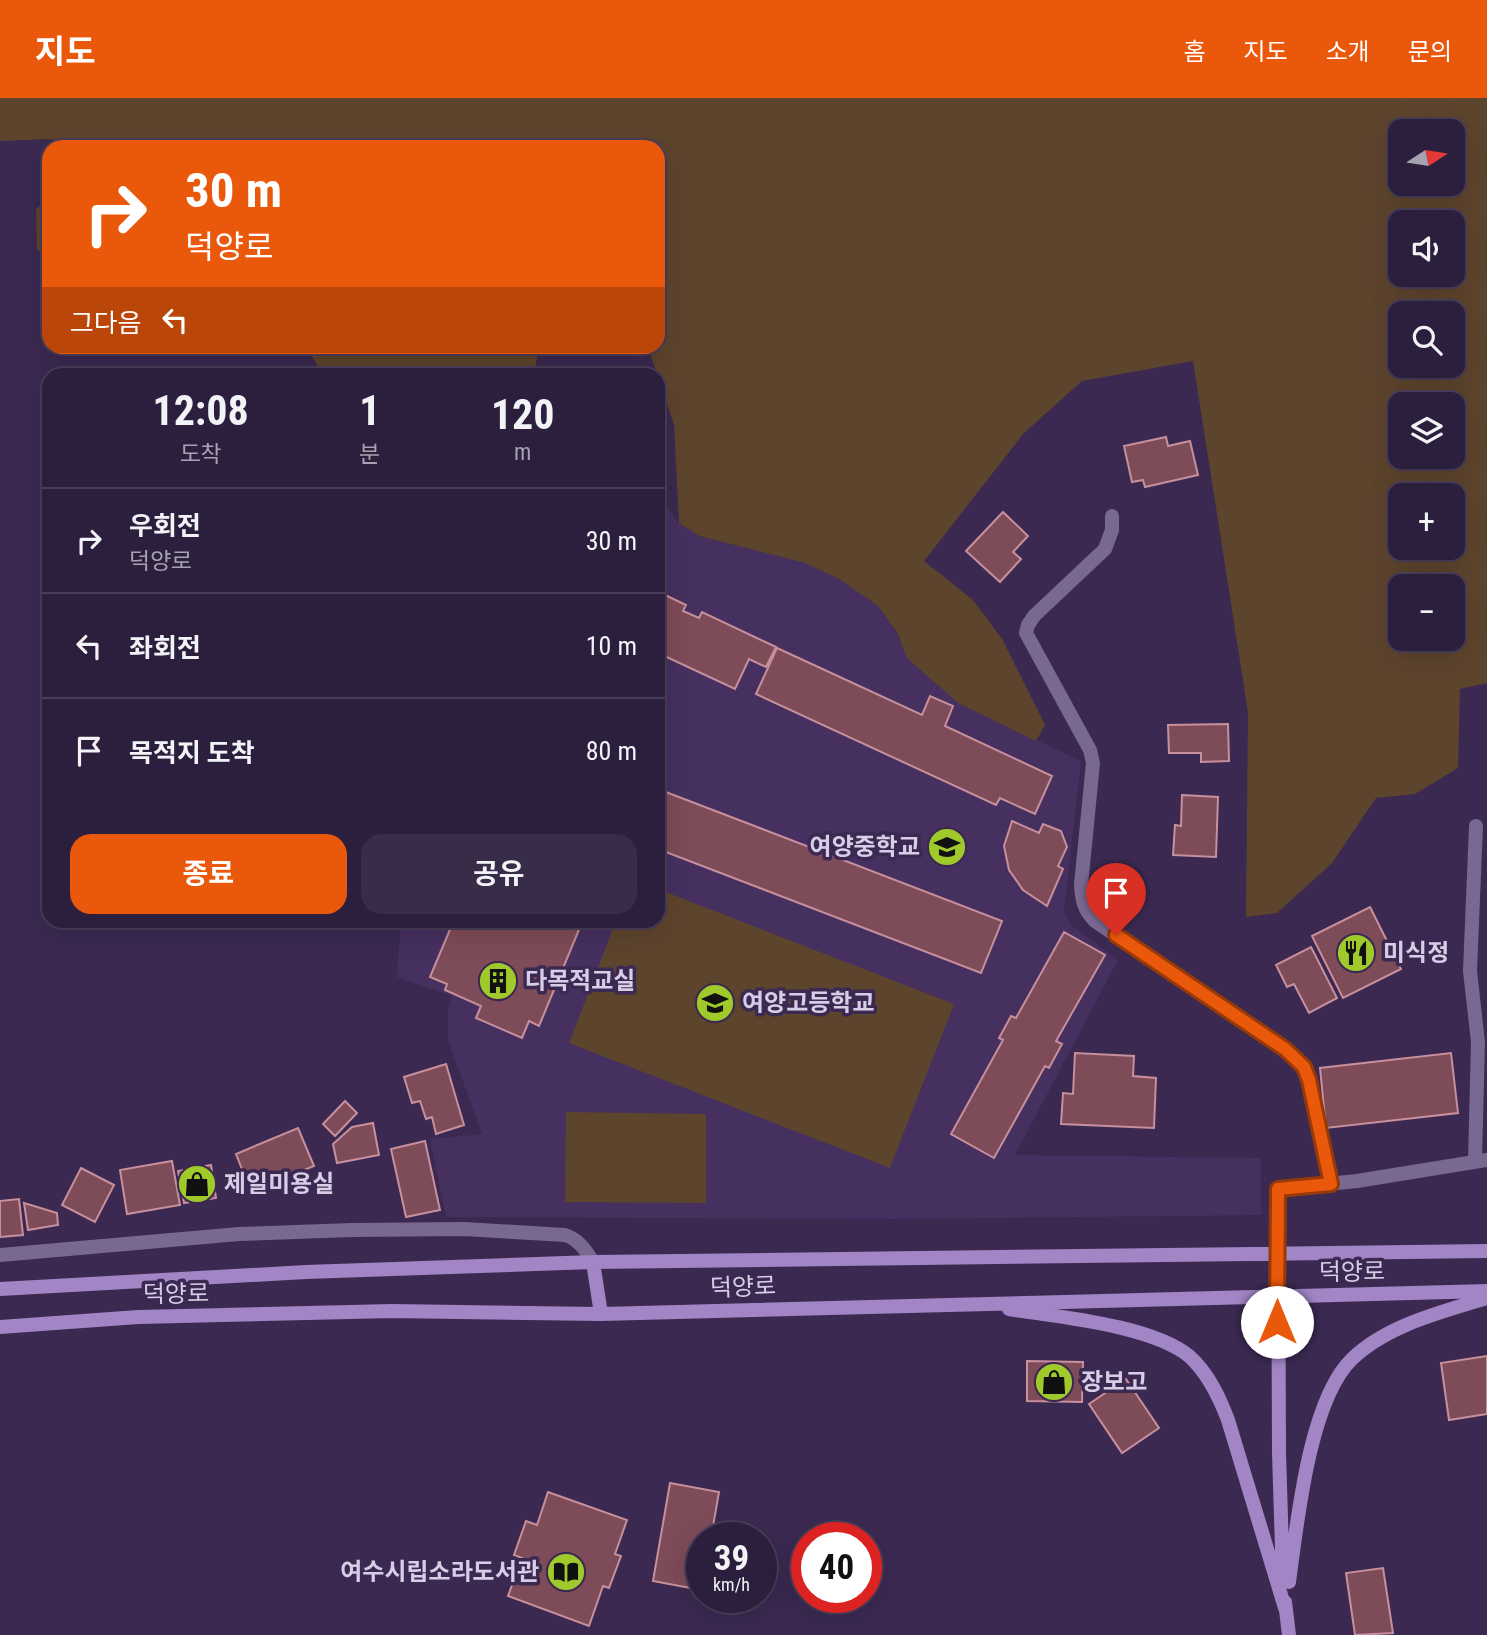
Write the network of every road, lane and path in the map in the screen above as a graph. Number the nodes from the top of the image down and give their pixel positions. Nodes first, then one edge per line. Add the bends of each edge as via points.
1 (1112, 516) dead end
2 (1476, 826) dead end
3 (1480, 889) edge
4 (1481, 1160) edge
5 (1331, 1184) junction
6 (1278, 1189) joint
7 (1487, 1251) edge
8 (0, 1255) edge
9 (1277, 1255) junction
10 (593, 1262) junction
11 (0, 1289) edge
12 (1487, 1291) edge
13 (1277, 1296) junction
14 (1487, 1298) edge
15 (973, 1303) junction
16 (601, 1314) junction
17 (0, 1327) edge
18 (1285, 1608) junction
19 (1289, 1635) edge

1 - 5 street via 1105,549 1034,616 1027,633 1093,763 1082,901 1095,921 1297,1059 1309,1080
2 - 3 street
3 - 4 street via 1469,971 1478,1042
4 - 5 street
5 - 6 street
6 - 9 main road
7 - 9 main road, 덕양로
8 - 10 street via 239,1234 464,1229 565,1235 583,1246
9 - 10 main road, 덕양로
9 - 13 main road
10 - 11 main road, 덕양로
10 - 16 main road
12 - 13 main road, 덕양로
13 - 15 main road, 덕양로
13 - 18 main road
14 - 18 main road via 1388,1335 1351,1359 1336,1377 1310,1455
15 - 16 main road, 덕양로
15 - 18 main road via 1139,1332 1189,1356 1207,1376 1224,1409
16 - 17 main road, 덕양로 via 392,1311 138,1317
18 - 19 main road

